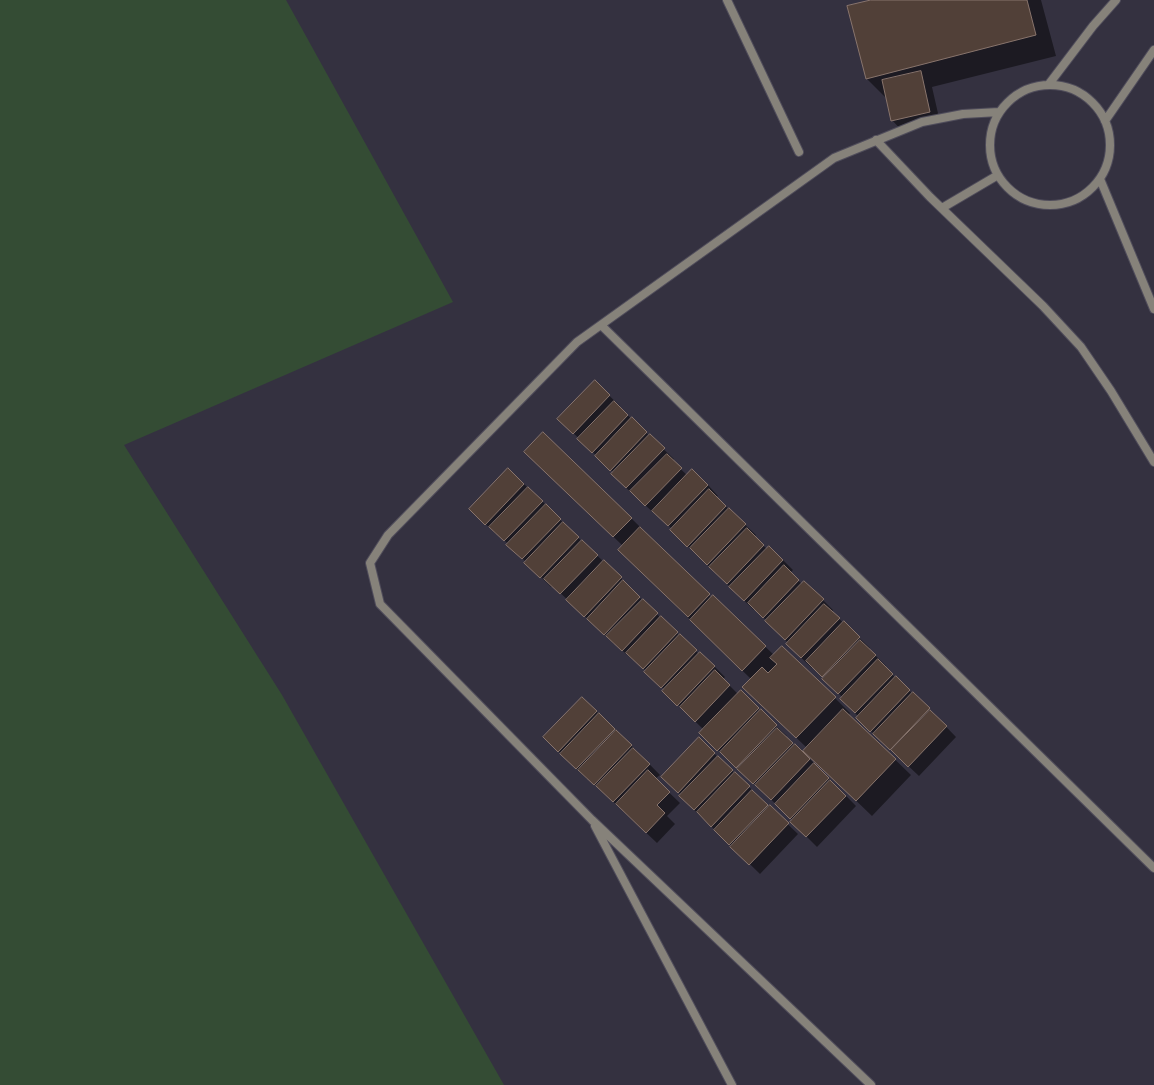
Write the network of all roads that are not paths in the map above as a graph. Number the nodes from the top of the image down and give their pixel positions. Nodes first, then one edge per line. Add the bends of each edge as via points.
1 (727, 0) edge
2 (1116, 0) edge
3 (1154, 50) edge
4 (1049, 84) junction
5 (999, 112) junction
6 (1105, 121) junction
7 (876, 140) junction
8 (799, 152) dead end
9 (998, 175) junction
10 (1100, 179) junction
11 (942, 208) junction
12 (1154, 309) edge
13 (601, 325) junction
14 (1154, 462) edge
15 (592, 820) junction
16 (1154, 868) edge
17 (732, 1085) edge
18 (871, 1085) edge

1 - 8 street
2 - 4 street
3 - 6 street
4 - 5 street via 1029,88 1012,97
4 - 6 street via 1068,87 1087,96 1101,111
5 - 7 street via 963,114 922,122
5 - 9 street via 991,130 989,149
6 - 10 street via 1109,130 1111,150 1106,170
7 - 11 street
7 - 13 street via 834,158
9 - 10 street via 1004,185 1020,198 1038,205 1059,205 1078,199 1095,187
9 - 11 street
10 - 12 street
11 - 14 street via 1043,306 1081,347
13 - 15 street via 554,365 393,529 370,564 380,604
13 - 16 street
15 - 17 street
15 - 18 street

